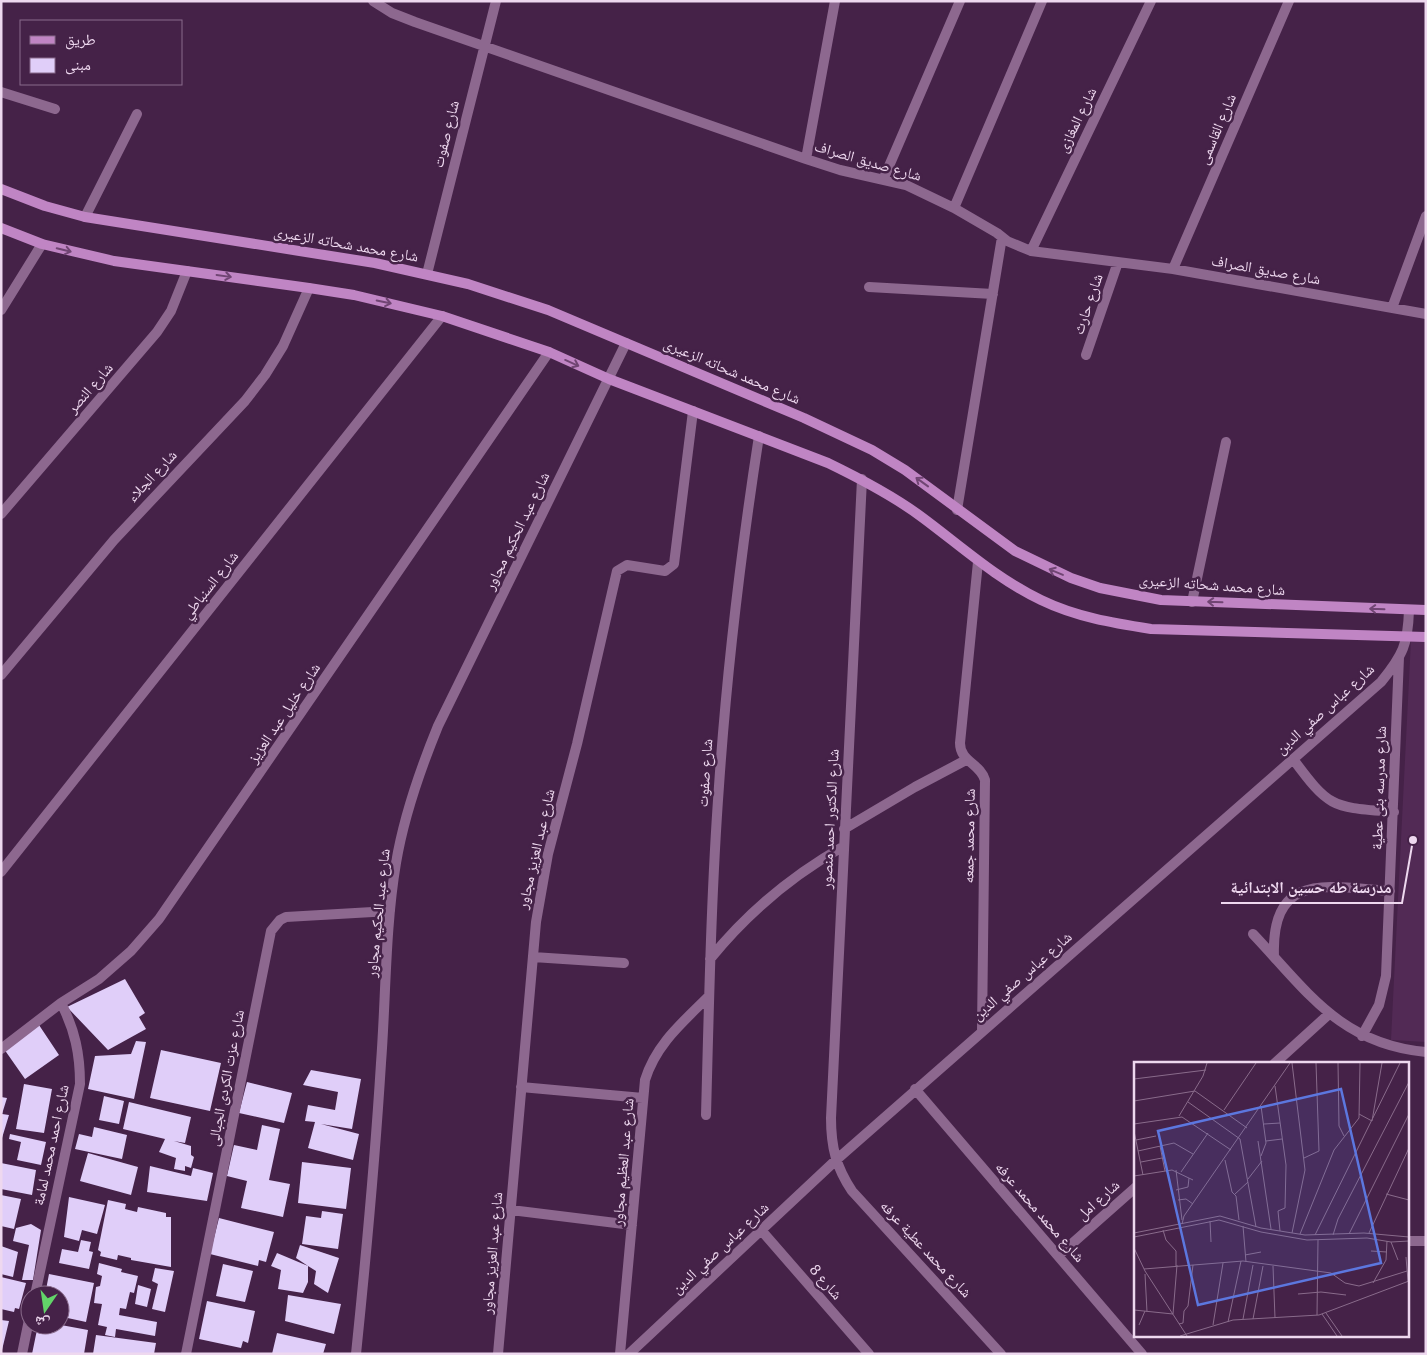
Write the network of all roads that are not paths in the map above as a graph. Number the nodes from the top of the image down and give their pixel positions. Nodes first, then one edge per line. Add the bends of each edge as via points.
1 (373, 1) edge
2 (496, 1) edge
3 (835, 1) edge
4 (960, 1) edge
5 (1042, 1) edge
6 (1151, 1) edge
7 (1289, 1) edge
8 (484, 46) junction
9 (1, 92) edge
10 (55, 109) dead end
11 (137, 114) dead end
12 (806, 159) junction
13 (883, 180) junction
14 (3, 193) edge
15 (954, 208) junction
16 (1426, 216) edge
17 (85, 218) junction
18 (1, 228) edge
19 (1002, 237) junction
20 (42, 244) junction
21 (1030, 251) junction
22 (1118, 262) junction
23 (1173, 269) junction
24 (187, 271) junction
25 (426, 274) junction
26 (869, 287) dead end
27 (309, 288) junction
28 (993, 294) junction
29 (1392, 308) junction
30 (1, 310) edge
31 (1426, 314) edge
32 (442, 316) junction
33 (626, 343) junction
34 (549, 352) junction
35 (1086, 355) dead end
36 (609, 379) junction
37 (693, 411) junction
38 (759, 436) junction
39 (1226, 442) dead end
40 (862, 479) junction
41 (957, 510) junction
42 (1, 514) edge
43 (978, 562) junction
44 (1192, 602) junction
45 (1409, 610) junction
46 (1426, 610) edge
47 (1408, 636) junction
48 (1426, 637) edge
49 (1399, 657) junction
50 (1, 675) edge
51 (1292, 759) junction
52 (966, 760) junction
53 (1394, 812) junction
54 (844, 829) junction
55 (844, 846) junction
56 (1, 872) edge
57 (1390, 890) junction
58 (390, 911) junction
59 (1254, 934) dead end
60 (1274, 956) junction
61 (533, 957) junction
62 (710, 959) junction
63 (624, 963) dead end
64 (709, 996) junction
65 (61, 1003) junction
66 (1329, 1014) junction
67 (982, 1031) junction
68 (1362, 1036) junction
69 (1, 1049) edge
70 (1426, 1052) edge
71 (1276, 1062) edge
72 (521, 1087) junction
73 (915, 1090) junction
74 (644, 1098) junction
75 (706, 1115) dead end
76 (835, 1161) junction
77 (1134, 1189) edge
78 (511, 1210) junction
79 (632, 1225) junction
80 (761, 1230) junction
81 (1410, 1241) edge
82 (1426, 1242) edge
83 (1058, 1256) junction
84 (36, 1285) edge
85 (26, 1335) edge
86 (22, 1354) edge
87 (186, 1354) edge
88 (356, 1354) edge
89 (498, 1354) edge
90 (620, 1354) edge
91 (629, 1354) edge
92 (869, 1354) edge
93 (1001, 1354) edge
94 (1142, 1354) edge

1 - 8 street, شارع صديق الصراف via 392,13
2 - 8 street, شارع صفوت
3 - 12 street
4 - 13 street
5 - 15 street
6 - 21 street, شارع المغازى
7 - 23 street, شارع القاسمى
8 - 12 street, شارع صديق الصراف
8 - 25 street, شارع صفوت
9 - 10 street
11 - 17 street
12 - 13 street, شارع صديق الصراف
13 - 15 street, شارع صديق الصراف via 906,185
14 - 17 street, شارع محمد شحاته الزعيرى
15 - 19 street, شارع صديق الصراف
16 - 29 street
17 - 25 street, شارع محمد شحاته الزعيرى
18 - 20 street
19 - 21 street, شارع صديق الصراف
19 - 28 street
20 -> 24 street via 114,261
20 - 30 street
21 - 22 street, شارع صديق الصراف
22 - 23 street, شارع صديق الصراف
22 - 35 street, شارع حارث
23 - 29 street, شارع صديق الصراف
24 -> 27 street
24 - 42 street, شارع النصر via 157,332
25 - 33 street, شارع محمد شحاته الزعيرى via 509,296
26 - 28 street
27 -> 32 street
27 - 50 street, شارع الجلاء via 283,346 265,375 114,540
28 - 41 street
29 - 31 street, شارع صديق الصراف
32 - 34 street
32 - 56 street, شارع السنباطي
33 - 36 street, شارع عبد الحكيم مجاور
41 -> 33 street, شارع محمد شحاته الزعيرى via 912,475 872,450
34 -> 36 street
34 - 65 street, شارع خليل عبد العزيز via 159,919 131,951 99,979
36 - 37 street
36 - 58 street, شارع عبد الحكيم مجاور via 438,726 406,816
37 - 38 street
37 - 61 street, شارع عبد العزيز مجاور via 674,564 665,571 627,565 621,567 616,576 548,854
38 - 40 street via 828,462
38 - 62 street, شارع صفوت via 745,526 727,690
39 - 44 street
40 - 43 street via 922,517
40 - 54 street, شارع الدكتور احمد منصور
44 -> 41 street, شارع محمد شحاته الزعيرى via 1130,595 1071,578 1015,551
43 - 47 street via 1042,601 1114,623 1187,630
43 - 52 street via 960,743
45 -> 44 street, شارع محمد شحاته الزعيرى
45 - 46 street, شارع محمد شحاته الزعيرى
45 - 47 street, شارع عباس صفي الدين
47 - 48 street
47 - 49 street, شارع عباس صفي الدين
49 - 51 street, شارع عباس صفي الدين via 1381,682
49 - 53 street, شارع مدرسه بنى عطية
51 - 53 street via 1314,787 1332,803 1355,809
51 - 67 street, شارع عباس صفي الدين
52 - 54 street
52 - 67 street, شارع محمد جمعه via 980,769 985,786
53 - 57 street, شارع مدرسه بنى عطية
54 - 55 street, شارع الدكتور احمد منصور
55 - 62 street via 791,878 757,906
55 - 76 street, شارع الدكتور احمد منصور via 831,1118
57 - 60 street via 1322,886 1309,887 1297,893 1287,902 1278,919
57 - 68 street, شارع مدرسه بنى عطية via 1385,983 1379,1005
58 - 87 street, شارع عزت الكردى الجبالى via 286,917 271,931
58 - 88 street, شارع عبد الحكيم مجاور via 376,1136
59 - 60 street
60 - 66 street
61 - 63 street
61 - 72 street, شارع عبد العزيز مجاور
62 - 64 street, شارع صفوت
64 - 74 street, شارع عبد العظيم مجاور via 658,1050 650,1064
64 - 75 street, شارع صفوت
65 - 69 street, شارع خليل عبد العزيز
65 - 84 street, شارع احمد محمد لمامة via 77,1041 80,1084
66 - 68 street
66 - 71 street
67 - 73 street, شارع عباس صفي الدين
68 - 70 street via 1387,1046
72 - 74 street
72 - 78 street, شارع عبد العزيز مجاور
73 - 76 street, شارع عباس صفي الدين
73 - 83 street, شارع محمد محمد عرفه
74 - 79 street, شارع عبد العظيم مجاور
76 - 80 street, شارع عباس صفي الدين
76 - 93 street, شارع محمد عطية عرفه via 852,1191
77 - 83 street, شارع امل
78 - 79 street
78 - 89 street, شارع عبد العزيز مجاور
79 - 90 street, شارع عبد العظيم مجاور
80 - 91 street, شارع عباس صفي الدين
80 - 92 street, شارع 8
81 - 82 street
83 - 94 street, شارع محمد محمد عرفه
85 - 86 street

